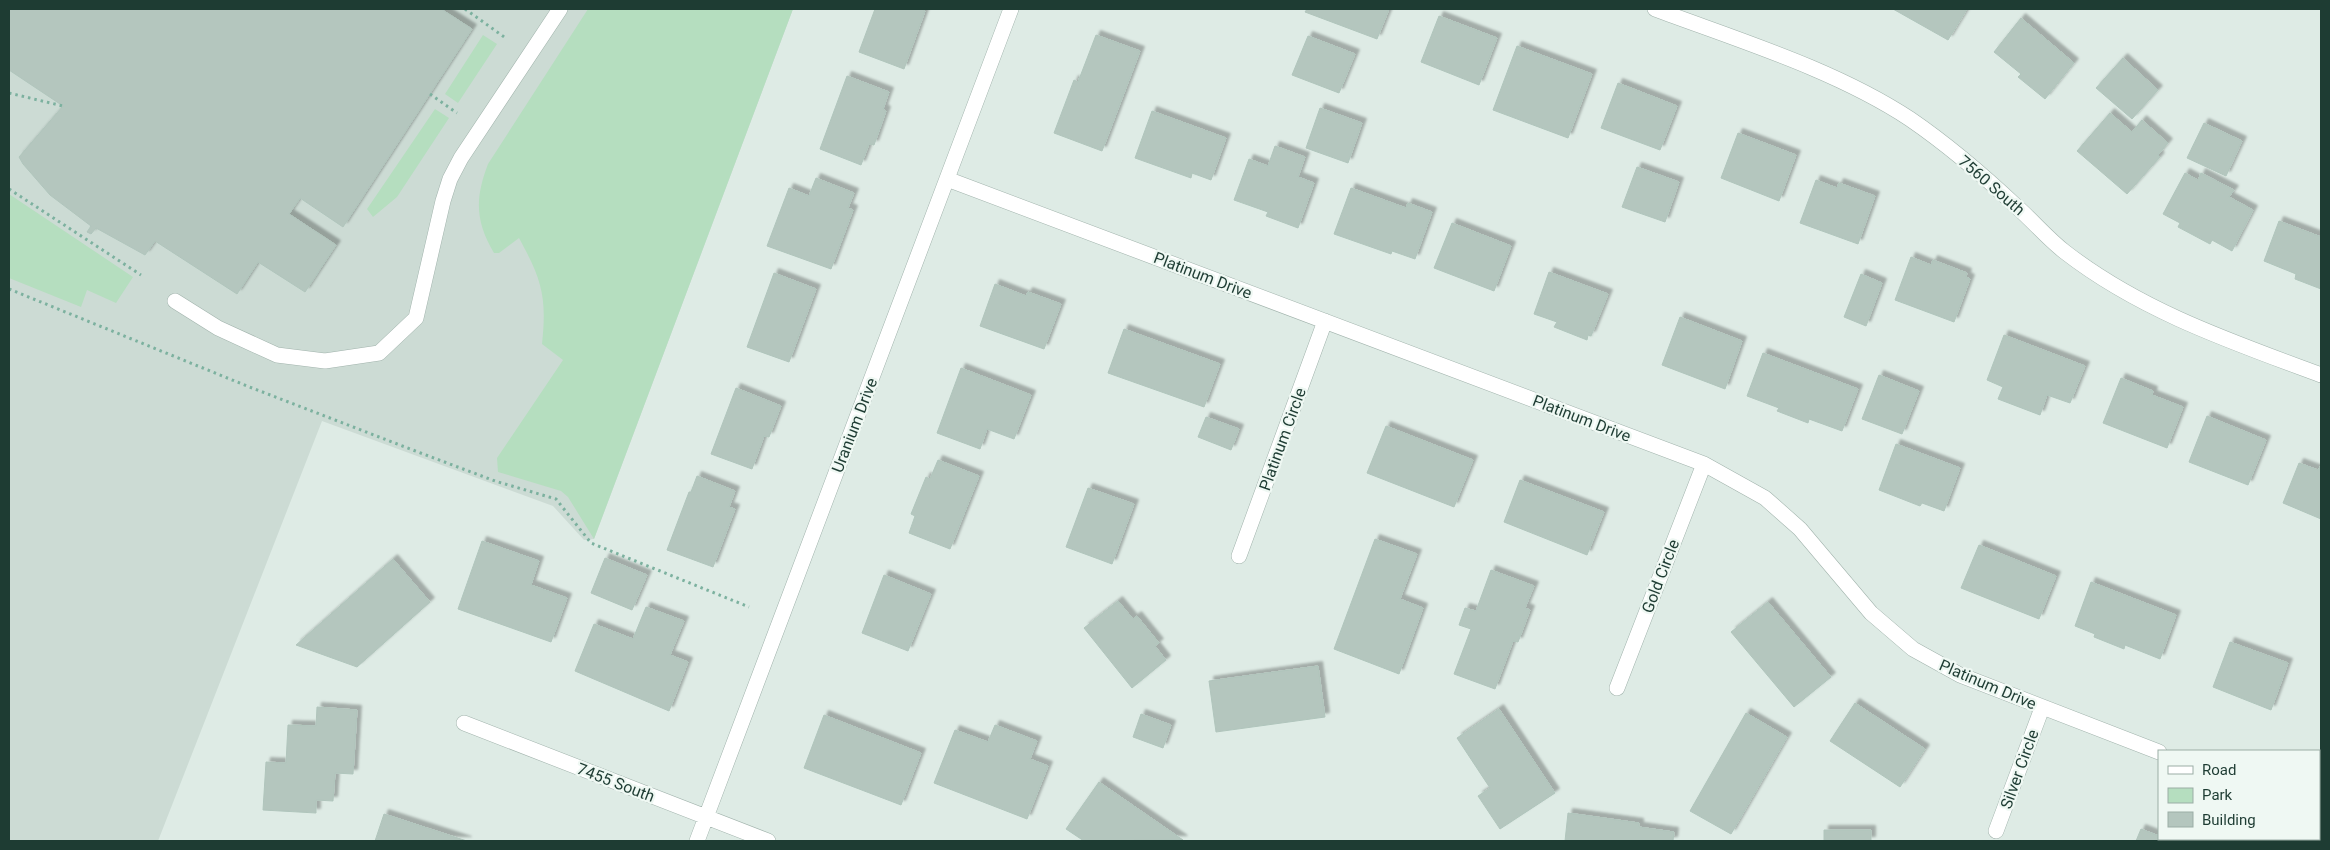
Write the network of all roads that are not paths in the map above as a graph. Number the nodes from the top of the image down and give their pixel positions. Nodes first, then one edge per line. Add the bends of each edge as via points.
1 (560, 9) edge
2 (1011, 9) edge
3 (1655, 9) edge
4 (947, 179) junction
5 (175, 301) dead end
6 (1326, 321) junction
7 (2321, 375) edge
8 (1704, 464) junction
9 (1239, 556) dead end
10 (1617, 688) dead end
11 (2042, 708) junction
12 (464, 723) dead end
13 (2158, 752) edge
14 (706, 817) junction
15 (1996, 831) dead end
16 (697, 841) edge
17 (768, 841) edge

1 - 5 street via 461,158 450,179 416,318 378,353 325,361 277,355 218,328
2 - 4 street, Uranium Drive
3 - 7 street, 7560 South via 1856,88 1909,118 1967,161 2064,252 2130,295 2190,325
4 - 6 street, Platinum Drive
4 - 14 street, Uranium Drive
6 - 8 street, Platinum Drive
6 - 9 street, Platinum Circle
8 - 10 street, Gold Circle
8 - 11 street, Platinum Drive via 1765,498 1800,529 1871,613 1913,649 1960,676
11 - 13 street, Platinum Drive
11 - 15 street, Silver Circle
12 - 14 street, 7455 South
14 - 16 street, Uranium Drive
14 - 17 street, 7455 South

